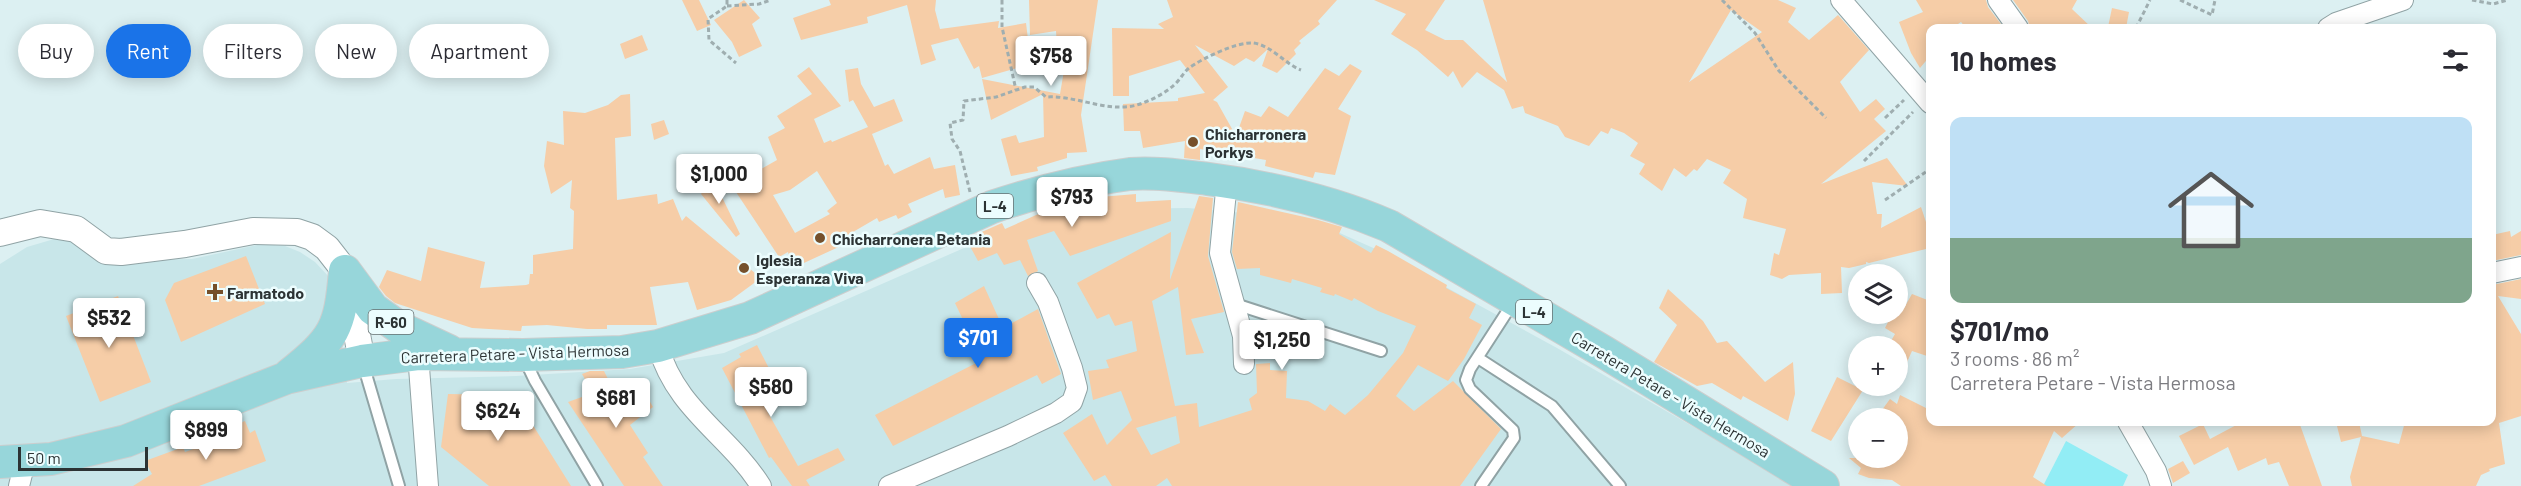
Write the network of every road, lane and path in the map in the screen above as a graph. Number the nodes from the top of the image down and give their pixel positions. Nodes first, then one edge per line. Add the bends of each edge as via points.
1 (727, 0) edge
2 (771, 0) edge
3 (1002, 0) edge
4 (1722, 0) edge
5 (1841, 0) edge
6 (1998, 0) edge
7 (2150, 0) edge
8 (2180, 0) edge
9 (2215, 0) edge
10 (2403, 0) edge
11 (2472, 0) edge
12 (2508, 0) edge
13 (726, 6) junction
14 (2015, 24) edge
15 (2138, 24) edge
16 (2334, 24) edge
17 (736, 63) dead end
18 (1301, 70) dead end
19 (1016, 90) junction
20 (1924, 96) edge
21 (1826, 118) dead end
22 (1885, 118) dead end
23 (1864, 161) dead end
24 (1926, 172) edge
25 (1227, 181) junction
26 (1885, 200) dead end
27 (975, 214) junction
28 (0, 233) edge
29 (2521, 267) edge
30 (345, 271) junction
31 (2496, 272) edge
32 (1037, 283) dead end
33 (1514, 301) junction
34 (1235, 304) junction
35 (658, 346) junction
36 (1381, 351) dead end
37 (453, 353) junction
38 (418, 354) junction
39 (523, 355) junction
40 (1478, 357) junction
41 (362, 361) junction
42 (1244, 364) dead end
43 (286, 378) junction
44 (2130, 426) edge
45 (15, 470) edge
46 (399, 486) edge
47 (428, 486) edge
48 (597, 486) edge
49 (761, 486) edge
50 (890, 486) edge
51 (1481, 486) edge
52 (1620, 486) edge
53 (1823, 486) edge
54 (2161, 486) edge

1 - 13 path
2 - 13 path
3 - 19 path via 1002,27
4 - 21 path via 1755,33 1779,71
5 - 20 street
6 - 14 street
7 - 15 path
8 - 9 path via 2212,15
10 - 16 street
11 - 12 path via 2493,4
13 - 17 path via 708,19 709,40
18 - 19 path via 1253,43 1215,54 1189,69 1175,85 1135,106 1046,97 1034,87
19 - 27 path via 964,101 963,120 950,123
20 - 22 path
20 - 23 path
24 - 26 path
25 - 27 main road, Carretera Petare - Vista Hermosa / L-4 via 1131,174 1032,194
25 - 33 main road, Carretera Petare - Vista Hermosa / L-4 via 1360,213 1414,240
25 - 34 street via 1220,253
27 - 35 main road, Carretera Petare - Vista Hermosa / L-4 via 750,318
28 - 30 street, R-60 via 40,223 75,229 106,251 121,252 253,231 287,231 312,237 327,248
29 - 31 street
30 - 37 main road, R-60 via 373,309 400,328
30 - 41 street, R-60
30 - 43 main road via 337,326 319,349
32 - 50 street via 1072,368 1077,388 1072,402 1008,436
33 - 40 lane
33 - 53 main road, Carretera Petare - Vista Hermosa / L-4
34 - 36 lane
34 - 42 street via 1243,336
35 - 39 main road, Carretera Petare - Vista Hermosa / L-4 via 622,352
35 - 49 street via 673,383
37 - 38 main road, Carretera Petare - Vista Hermosa / L-4
37 - 39 main road, Carretera Petare - Vista Hermosa / L-4
38 - 41 main road, Carretera Petare - Vista Hermosa / L-4
38 - 47 street
39 - 48 lane
40 - 51 lane via 1466,380 1470,389 1513,430 1514,438
40 - 52 lane via 1552,406
41 - 43 main road, Carretera Petare - Vista Hermosa / L-4
41 - 46 lane
43 - 45 main road, L-4 via 126,441
44 - 54 street

